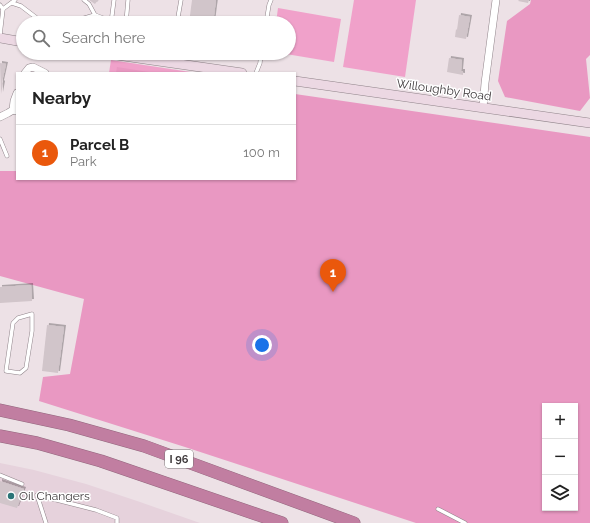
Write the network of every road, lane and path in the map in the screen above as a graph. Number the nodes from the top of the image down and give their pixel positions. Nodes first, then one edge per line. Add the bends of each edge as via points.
1 (84, 0) edge
2 (114, 0) edge
3 (128, 0) edge
4 (181, 0) edge
5 (272, 0) edge
6 (496, 0) edge
7 (13, 2) edge
8 (0, 5) edge
9 (3, 9) junction
10 (95, 14) junction
11 (34, 16) edge
12 (89, 16) edge
13 (99, 16) edge
14 (112, 16) edge
15 (127, 16) edge
16 (178, 16) edge
17 (267, 16) edge
18 (0, 35) edge
19 (0, 38) edge
20 (16, 41) edge
21 (154, 60) edge
22 (172, 60) edge
23 (260, 60) edge
24 (171, 63) junction
25 (26, 72) edge
26 (44, 72) edge
27 (235, 72) edge
28 (256, 72) edge
29 (296, 81) edge
30 (16, 96) edge
31 (483, 108) junction
32 (15, 111) edge
33 (0, 117) edge
34 (590, 123) edge
35 (0, 139) edge
36 (7, 156) dead end
37 (0, 370) edge
38 (6, 371) junction
39 (0, 410) edge
40 (0, 436) edge
41 (0, 475) edge
42 (22, 484) dead end
43 (438, 509) dead end
44 (46, 523) edge
45 (117, 523) edge
46 (282, 523) edge
47 (354, 523) edge
48 (465, 523) edge

1 - 10 lane
2 - 14 lane
3 - 15 lane
4 - 16 lane
5 - 17 lane
6 - 31 street
7 - 9 lane
7 - 11 lane
8 - 9 lane
9 - 18 lane
10 - 12 lane
10 - 13 lane
19 - 20 street
21 - 24 street
22 - 24 lane
23 - 28 lane
24 - 27 street
25 - 26 street via 33,67
29 - 31 street, Willoughby Road
30 - 32 street
31 - 34 street, Willoughby Road
32 - 33 street
35 - 36 lane
37 - 38 lane
38 - 38 lane via 20,373 26,368 32,314 18,318 13,323
39 - 47 highway, I 96 via 144,446
40 - 46 highway, I 96 via 101,460
41 - 42 lane
43 - 48 lane
44 - 45 lane via 37,495 96,510 117,518

